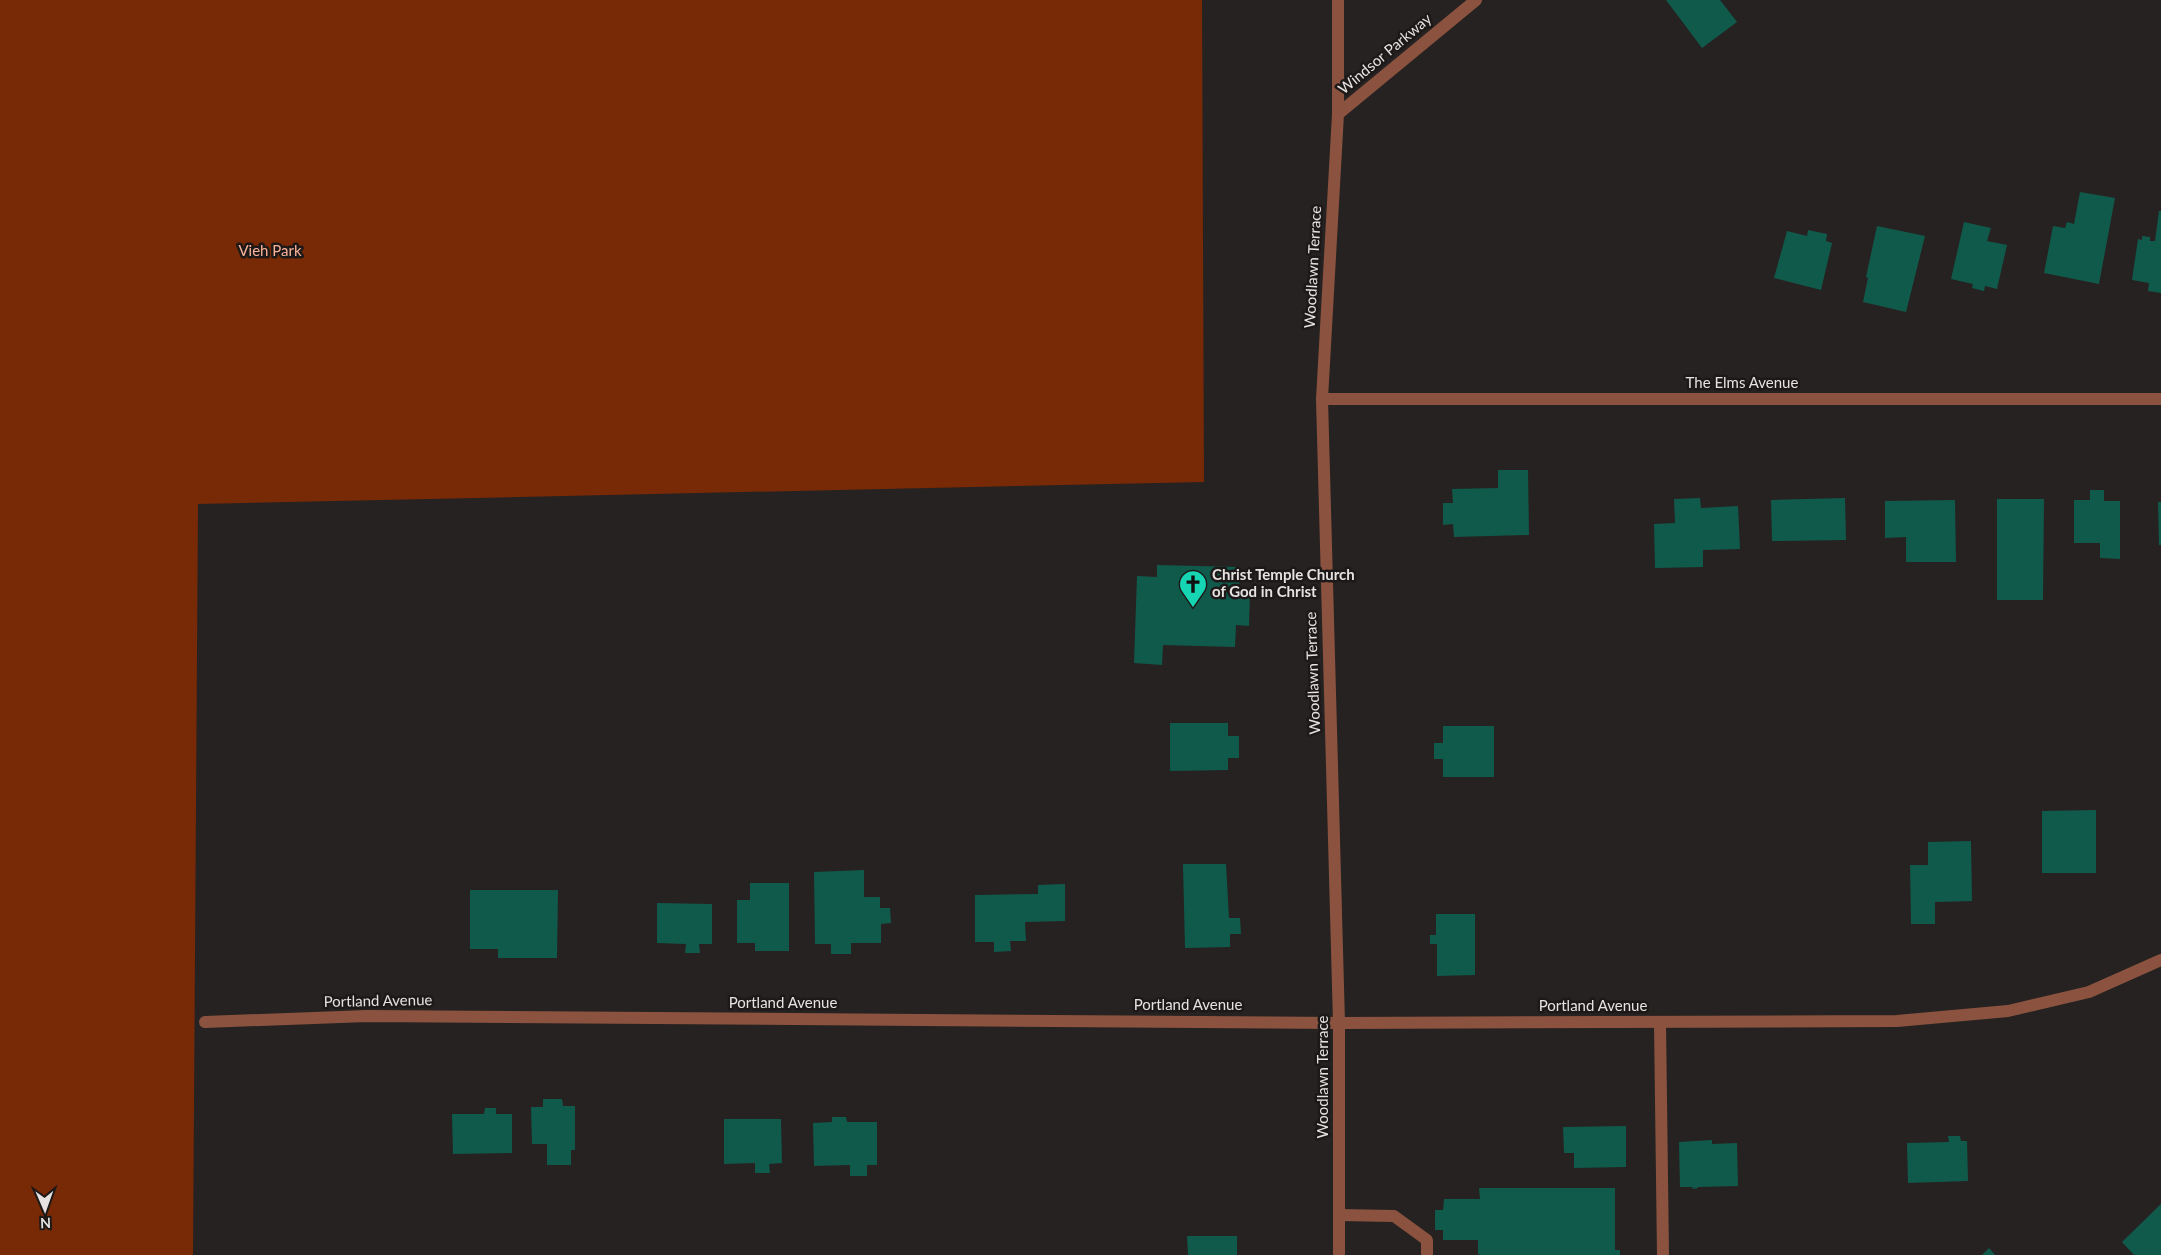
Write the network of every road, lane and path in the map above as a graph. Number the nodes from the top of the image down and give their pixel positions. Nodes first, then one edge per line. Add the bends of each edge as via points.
1 (1338, 0) edge
2 (1476, 0) edge
3 (1338, 114) junction
4 (1322, 399) junction
5 (2161, 399) edge
6 (2161, 960) edge
7 (205, 1022) dead end
8 (1660, 1022) junction
9 (1339, 1023) junction
10 (1339, 1214) junction
11 (1339, 1255) edge
12 (1428, 1255) edge
13 (1663, 1255) edge

1 - 3 street, Woodlawn Terrace
2 - 3 street, Windsor Parkway
3 - 4 street, Woodlawn Terrace
4 - 5 street, The Elms Avenue
4 - 9 street, Woodlawn Terrace
6 - 8 street, Portland Avenue via 2089,992 2008,1011 1897,1021
7 - 9 street, Portland Avenue via 377,1016
8 - 9 street, Portland Avenue
8 - 13 street
9 - 10 street, Woodlawn Terrace
10 - 11 street, Woodlawn Terrace
10 - 12 street via 1394,1216 1427,1240

